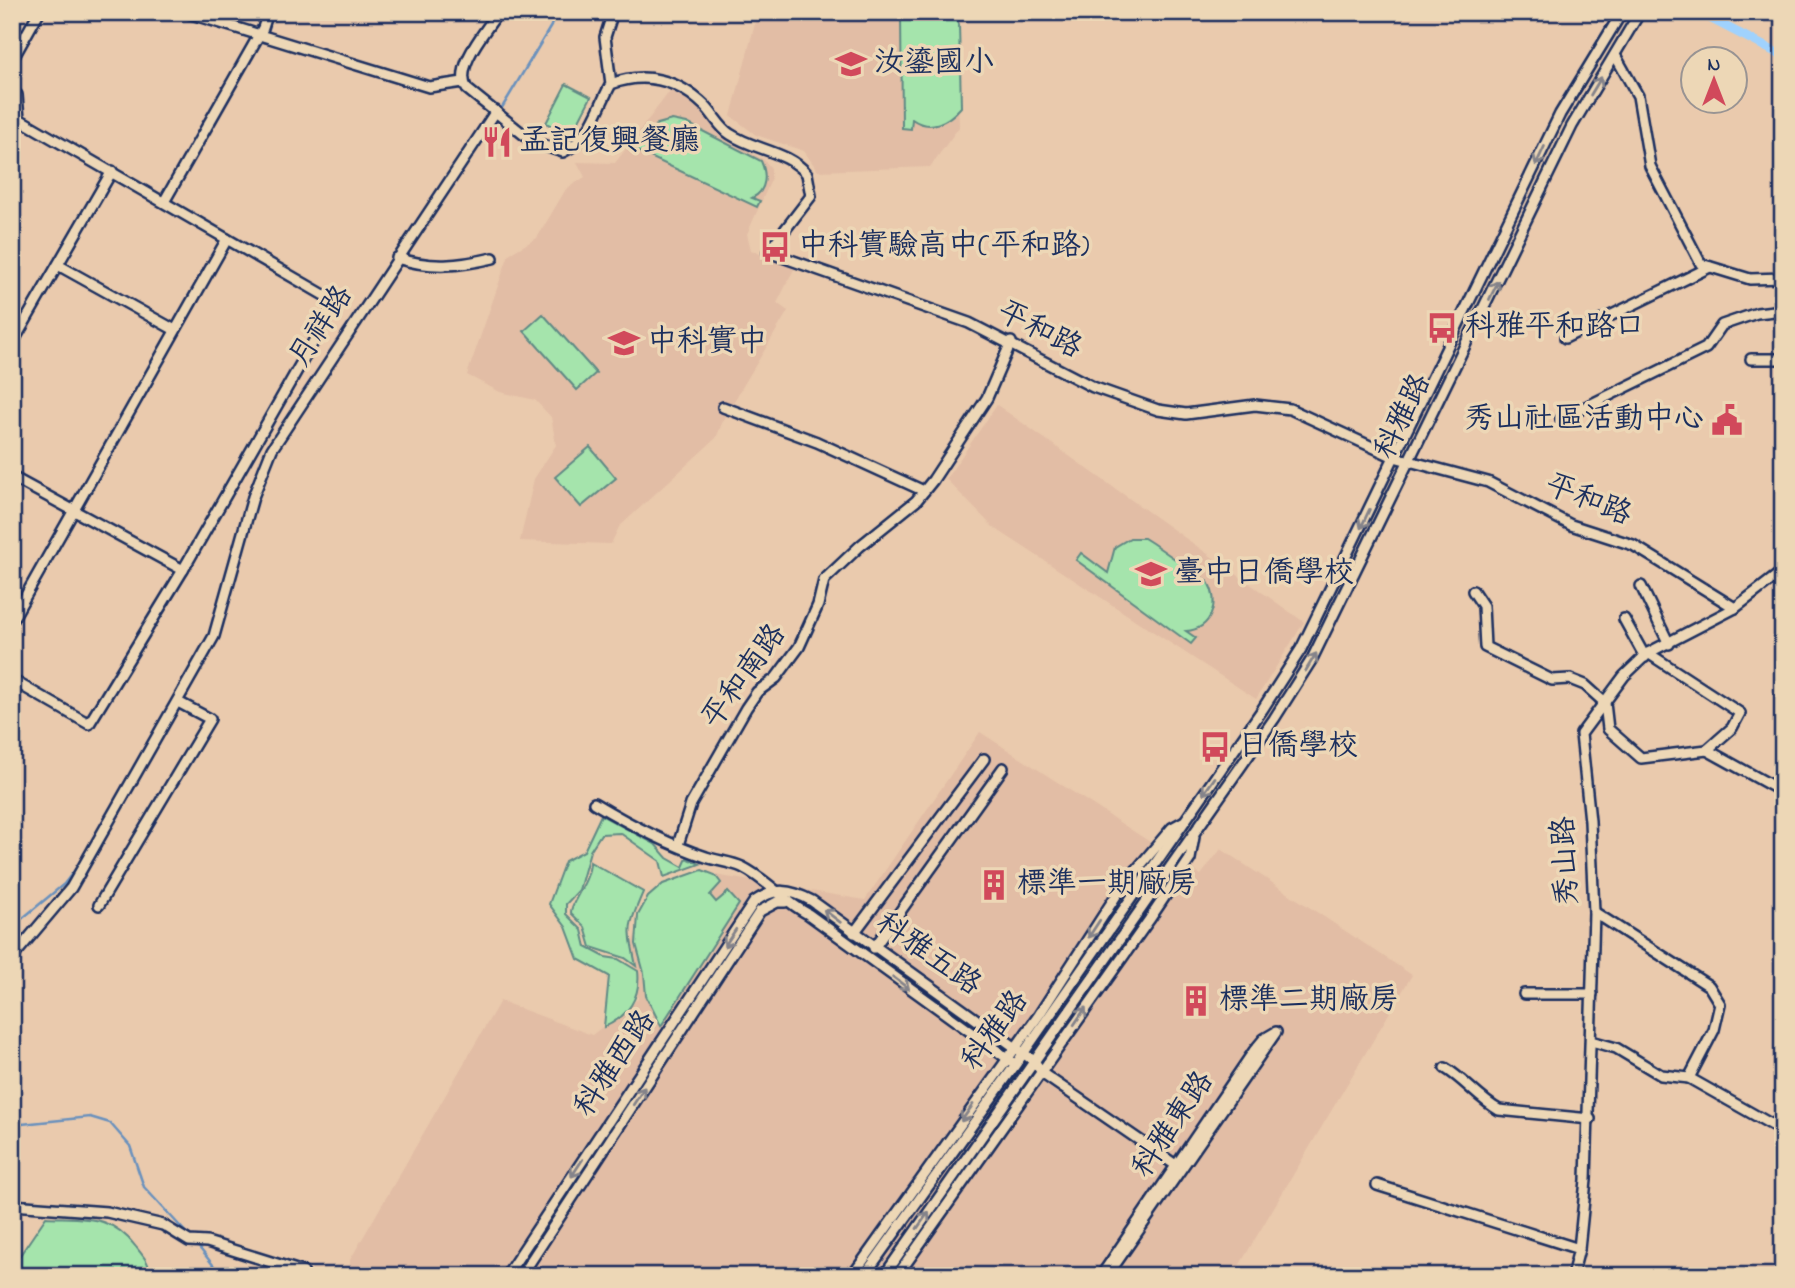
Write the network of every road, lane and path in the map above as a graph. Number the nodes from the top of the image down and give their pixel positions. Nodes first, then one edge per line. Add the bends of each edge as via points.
1 (40, 12) edge
2 (185, 12) edge
3 (268, 12) edge
4 (498, 12) edge
5 (613, 12) edge
6 (1622, 12) edge
7 (1640, 12) edge
8 (259, 35) junction
9 (1615, 55) junction
10 (12, 60) edge
11 (463, 82) junction
12 (611, 84) junction
13 (12, 93) edge
14 (498, 113) junction
15 (16, 121) edge
16 (112, 171) junction
17 (164, 202) junction
18 (227, 239) junction
19 (493, 258) dead end
20 (399, 259) junction
21 (58, 265) junction
22 (1710, 267) junction
23 (1783, 278) edge
24 (1783, 310) edge
25 (175, 330) junction
26 (1565, 338) dead end
27 (13, 342) edge
28 (1011, 342) junction
29 (1751, 359) dead end
30 (1783, 359) edge
31 (723, 407) dead end
32 (1561, 419) dead end
33 (1394, 457) junction
34 (1410, 461) junction
35 (12, 477) edge
36 (924, 491) junction
37 (74, 511) junction
38 (183, 570) junction
39 (1783, 571) edge
40 (1641, 586) dead end
41 (1473, 591) dead end
42 (1735, 608) junction
43 (1624, 619) dead end
44 (12, 620) edge
45 (1669, 643) junction
46 (1647, 655) junction
47 (12, 680) edge
48 (178, 702) junction
49 (1605, 703) junction
50 (1707, 750) junction
51 (984, 759) dead end
52 (1003, 768) dead end
53 (1783, 792) edge
54 (594, 803) dead end
55 (1185, 821) junction
56 (1195, 832) junction
57 (678, 845) junction
58 (776, 890) junction
59 (785, 902) junction
60 (99, 905) dead end
61 (1594, 912) junction
62 (854, 933) junction
63 (874, 948) junction
64 (12, 958) edge
65 (1524, 994) dead end
66 (1592, 994) junction
67 (1591, 1041) junction
68 (1014, 1047) junction
69 (1023, 1054) junction
70 (1007, 1058) junction
71 (1034, 1061) junction
72 (1016, 1064) junction
73 (1445, 1068) dead end
74 (1027, 1070) junction
75 (1043, 1074) junction
76 (1689, 1078) junction
77 (1590, 1119) junction
78 (1783, 1131) edge
79 (1178, 1167) junction
80 (1377, 1185) dead end
81 (12, 1205) edge
82 (1579, 1249) junction
83 (304, 1276) edge
84 (506, 1276) edge
85 (521, 1276) edge
86 (852, 1276) edge
87 (864, 1276) edge
88 (884, 1276) edge
89 (897, 1276) edge
90 (1101, 1276) edge
91 (1107, 1276) edge
92 (1572, 1276) edge

1 - 10 street
2 - 8 street
3 - 8 street
4 - 11 street via 463,71
5 - 12 street via 605,37
6 -> 33 street, 科雅路 via 1560,114
7 - 9 street, 科雅路
8 - 11 street via 429,87
8 - 17 street
9 - 22 street via 1638,96 1650,166 1701,264
34 -> 9 street, 科雅路 via 1572,126
11 - 14 street
12 - 14 street via 588,132 578,145 563,152 533,142
12 - 28 street, 平和路 via 623,79 671,82 705,105 728,133 802,168 810,180 811,196 768,252
13 - 15 street via 18,95
14 - 20 street, 月祥路
15 - 16 street
16 - 17 street
16 - 21 street
17 - 18 street
18 - 25 street
18 - 38 street via 336,302
19 - 20 street via 424,267
20 - 48 street, 月祥路 via 272,449 253,497 214,636
21 - 25 street
21 - 27 street
22 - 23 street via 1750,279
22 - 26 street
24 - 32 street via 1723,325 1706,348
25 - 37 street
28 - 33 street, 平和路 via 1093,387 1158,410 1186,414 1255,405 1290,410
28 - 36 street, 平和南路 via 987,398
29 - 30 street
31 - 36 street via 817,442
33 - 34 street, 平和路
33 -> 55 street, 科雅路 via 1301,649
34 - 42 street, 平和路 via 1488,482 1570,525 1633,545
56 -> 34 street, 科雅路 via 1312,659
35 - 37 street
36 - 57 street, 平和南路 via 824,580 799,647 746,708 691,804
37 - 38 street
37 - 44 street
38 - 47 street via 89,724
39 - 42 street, 秀山路
40 - 45 street
41 - 49 street via 1483,606 1485,648 1552,680 1570,679 1585,685
42 - 45 street, 秀山路
43 - 46 street
45 - 46 street, 秀山路
46 - 49 street, 秀山路
46 - 50 street via 1740,713 1732,728
48 - 60 street via 210,719
48 - 64 street, 月祥路 via 71,888
49 - 50 street via 1608,729 1641,758
49 - 61 street, 秀山路 via 1581,734
50 - 53 street
51 - 62 street
52 - 63 street
54 - 57 street
55 -> 68 street, 科雅路 via 1172,828 1121,888
55 - 69 street, 科雅路
56 - 71 street, 科雅路
75 -> 56 street, 科雅路 via 1190,859
57 - 58 street via 741,866
58 - 59 street
62 -> 58 street, 科雅五路 via 812,901 793,891
58 -> 84 street, 科雅西路 via 754,902
59 -> 70 street, 科雅五路
85 -> 59 street, 科雅西路 via 760,911
61 - 66 street, 秀山路
61 - 76 street via 1709,986 1720,1004 1714,1030
62 - 63 street, 科雅五路
63 - 68 street, 科雅五路
65 - 66 street
66 - 67 street, 秀山路
67 - 76 street via 1616,1048 1661,1075
67 - 77 street, 秀山路
68 - 69 street, 科雅五路
68 - 70 street, 科雅路
69 - 71 street, 科雅五路
69 - 72 street, 科雅路
70 - 72 street, 科雅五路
70 -> 86 street, 科雅路
71 - 74 street, 科雅路
71 - 75 street, 科雅五路
72 - 74 street, 科雅五路
72 - 87 street, 科雅路
73 - 77 street via 1499,1110
74 - 75 street, 科雅五路
88 -> 74 street, 科雅路
75 - 79 street, 科雅五路
75 - 89 street, 科雅路
76 - 78 street
77 - 82 street, 秀山路
79 - 79 street, 科雅東路 via 1254,1051 1276,1032 1258,1055
79 - 90 street, 科雅東路
79 - 91 street
80 - 82 street
81 - 83 street via 107,1212 163,1226 194,1241 303,1272
82 - 92 street, 秀山路

